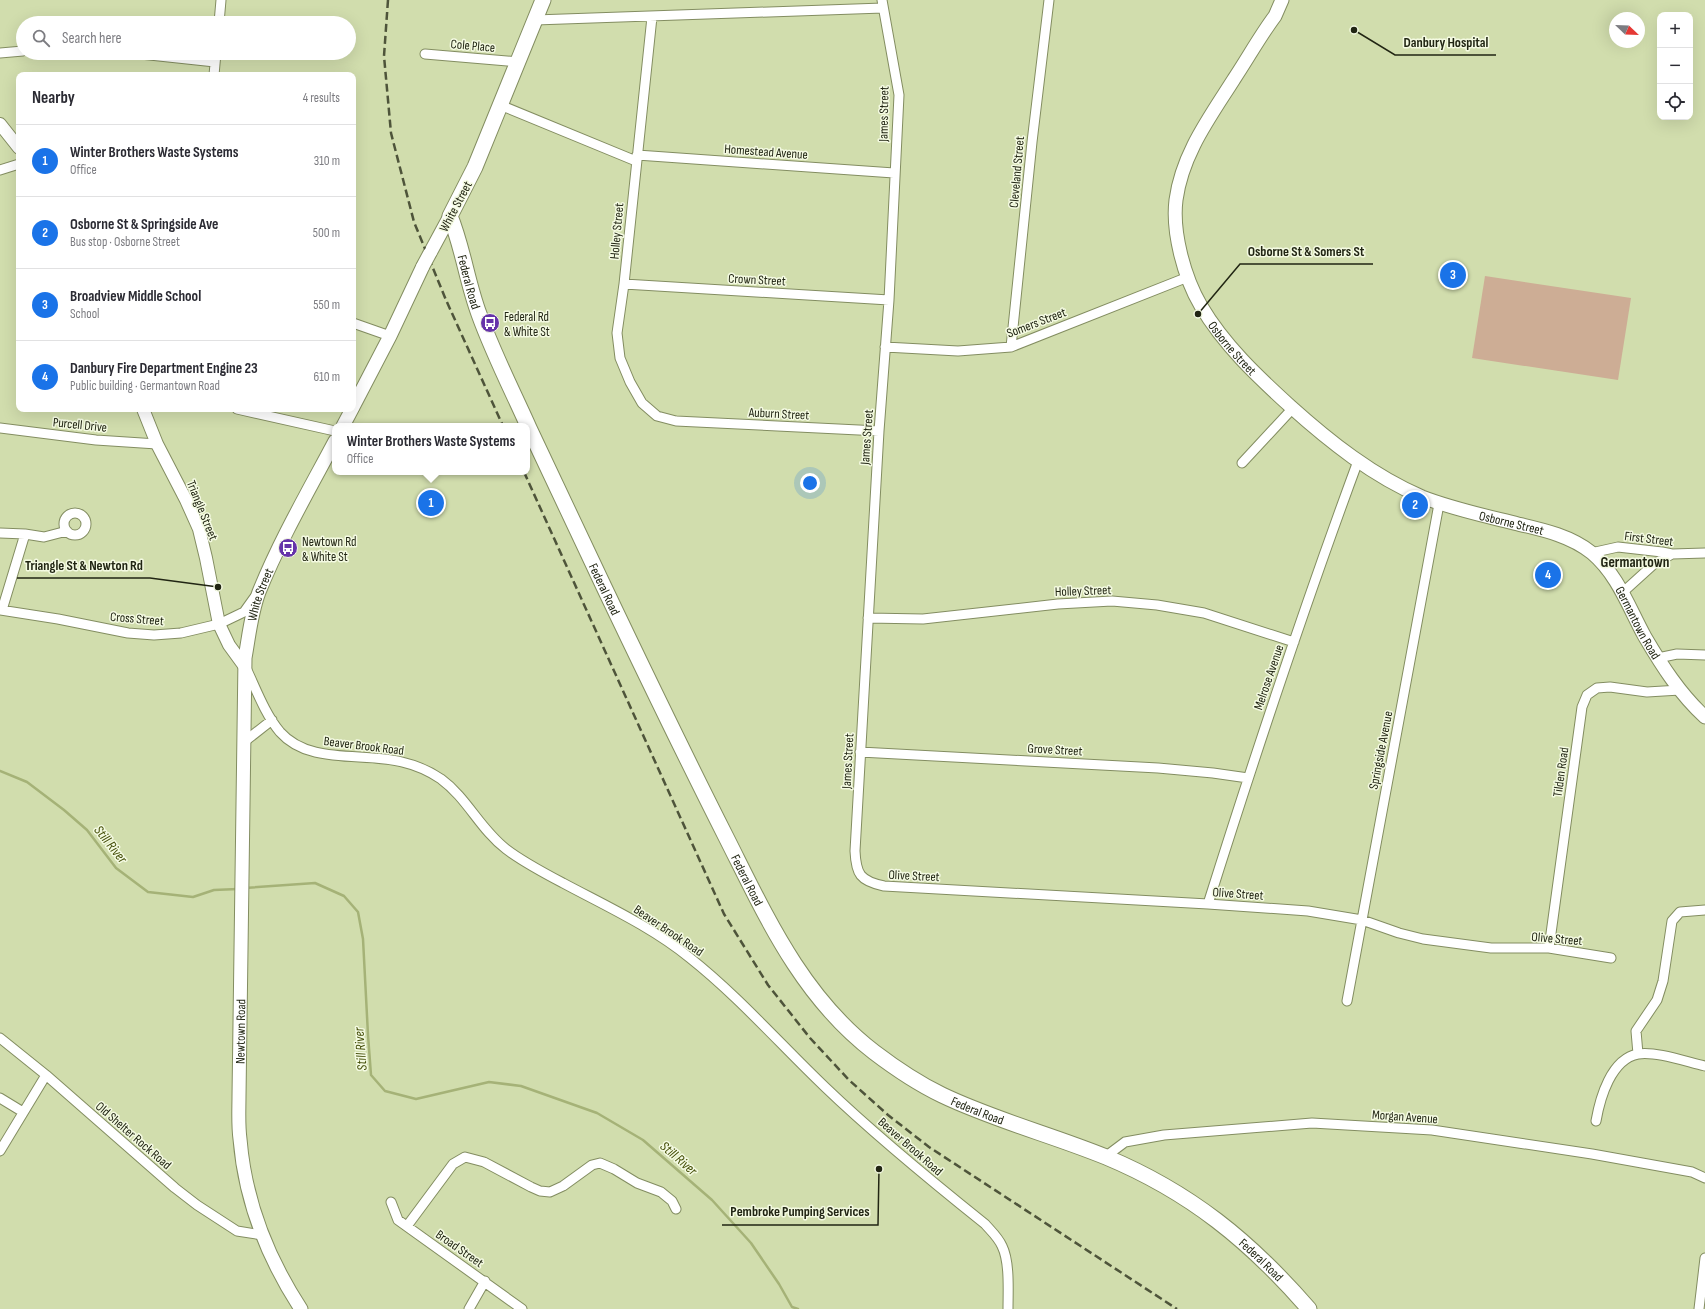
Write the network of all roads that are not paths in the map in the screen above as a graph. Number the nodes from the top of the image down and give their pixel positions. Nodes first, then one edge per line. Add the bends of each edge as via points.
1 (221, 0) edge
2 (543, 0) edge
3 (1049, 0) edge
4 (1282, 0) edge
5 (882, 4) edge
6 (220, 16) edge
7 (652, 17) junction
8 (535, 20) junction
9 (16, 52) edge
10 (0, 53) edge
11 (425, 54) dead end
12 (216, 60) edge
13 (518, 62) junction
14 (214, 72) edge
15 (500, 105) junction
16 (0, 124) edge
17 (16, 144) edge
18 (636, 158) junction
19 (16, 165) edge
20 (0, 170) edge
21 (894, 173) junction
22 (450, 216) junction
23 (1188, 277) junction
24 (624, 284) junction
25 (889, 300) junction
26 (356, 324) edge
27 (390, 336) junction
28 (885, 347) junction
29 (1011, 347) junction
30 (356, 400) edge
31 (1293, 408) junction
32 (144, 412) edge
33 (250, 412) edge
34 (350, 412) edge
35 (676, 421) joint
36 (344, 423) edge
37 (527, 423) edge
38 (0, 428) edge
39 (332, 430) edge
40 (530, 430) edge
41 (879, 431) junction
42 (157, 444) junction
43 (332, 447) edge
44 (1358, 461) junction
45 (1242, 463) dead end
46 (1439, 504) junction
47 (67, 532) dead end
48 (0, 533) edge
49 (25, 534) junction
50 (1564, 537) joint
51 (1592, 553) junction
52 (1705, 553) edge
53 (1672, 554) junction
54 (259, 592) junction
55 (1622, 593) junction
56 (1, 610) edge
57 (868, 618) junction
58 (219, 624) junction
59 (1294, 642) junction
60 (1705, 655) edge
61 (1658, 658) junction
62 (245, 667) junction
63 (1680, 690) junction
64 (1705, 717) edge
65 (272, 720) junction
66 (244, 742) junction
67 (860, 752) junction
68 (1248, 778) junction
69 (860, 876) joint
70 (1208, 904) junction
71 (1705, 910) edge
72 (1362, 920) junction
73 (1549, 948) junction
74 (1611, 958) dead end
75 (1347, 1001) dead end
76 (0, 1038) edge
77 (1638, 1054) junction
78 (1705, 1066) edge
79 (46, 1075) junction
80 (0, 1098) edge
81 (23, 1112) junction
82 (1596, 1121) dead end
83 (0, 1151) edge
84 (1105, 1157) junction
85 (1705, 1178) edge
86 (391, 1202) dead end
87 (676, 1209) dead end
88 (407, 1226) junction
89 (262, 1235) junction
90 (1705, 1258) edge
91 (485, 1281) junction
92 (301, 1309) edge
93 (469, 1309) edge
94 (522, 1309) edge
95 (1008, 1309) edge
96 (1309, 1309) edge
97 (1699, 1309) edge

1 - 6 street
2 - 8 main road, White Street
3 - 29 street, Cleveland Street
4 - 23 main road, Osborne Street via 1187,157 1176,202 1177,231
5 - 7 street
5 - 21 street, James Street via 899,95
7 - 8 street
7 - 18 street, Holley Street
8 - 13 main road, White Street
9 - 10 street
11 - 13 street, Cole Place
12 - 14 street
13 - 15 main road, White Street
15 - 18 street, Homestead Avenue
15 - 22 main road, White Street via 475,167
16 - 17 street
18 - 21 street, Homestead Avenue
18 - 24 street, Holley Street
19 - 20 street
21 - 25 street, James Street
22 - 27 main road, White Street, bridge
22 - 37 main road, Federal Road via 459,238 478,313
23 - 29 street, Somers Street
23 - 31 main road, Osborne Street via 1200,304 1217,330 1240,358
24 - 25 street, Crown Street
24 - 35 street, Holley Street via 617,333 620,358 642,403 657,416
25 - 28 street, James Street
26 - 27 street
27 - 30 main road, White Street
28 - 29 street, Somers Street via 958,351
28 - 41 street, James Street
31 - 44 main road, Osborne Street via 1324,436
31 - 45 street
32 - 42 street, Triangle Street
33 - 39 street
34 - 36 main road, White Street
35 - 41 street, Auburn Street
38 - 42 street, Purcell Drive via 96,440
40 - 84 main road, Federal Road via 695,776 786,952 810,989 838,1020 903,1074 975,1109
41 - 57 street, James Street
42 - 58 street, Triangle Street via 199,529
43 - 54 main road, White Street
44 - 46 main road, Osborne Street via 1407,491
44 - 59 street, Melrose Avenue
46 - 50 main road, Osborne Street
46 - 72 street, Springside Avenue
47 - 49 street via 44,537
48 - 49 street
49 - 56 street
50 - 51 main road, Germantown Road
51 - 53 street, First Street via 1618,547
51 - 55 main road, Germantown Road via 1611,574
52 - 53 street, First Street
53 - 55 street via 1654,564
54 - 58 street, Cross Street via 244,612
54 - 62 main road, White Street via 250,623
55 - 61 main road, Germantown Road
56 - 58 street, Cross Street via 128,633 154,635 181,633
57 - 59 street, Holley Street via 923,619 1058,604 1112,601 1157,604 1204,613
57 - 67 street, James Street
58 - 62 street, Triangle Street via 229,645
59 - 68 street, Melrose Avenue
60 - 61 street via 1677,654
61 - 63 main road, Germantown Road
62 - 65 street, Beaver Brook Road
62 - 66 main road, Newtown Road
63 - 64 main road, Germantown Road
63 - 73 street, Tilden Road via 1648,692 1603,687 1586,695 1581,715
65 - 66 street
65 - 95 street, Beaver Brook Road via 292,743 306,750 401,762 422,768 439,778 464,800 489,834 507,850 644,927 689,957 902,1158 996,1235 1003,1247 1007,1267
66 - 89 main road, Newtown Road via 240,1138 245,1177
67 - 68 street, Grove Street via 1158,768
67 - 69 street, James Street via 855,851
68 - 70 street, Melrose Avenue
69 - 70 street, Olive Street via 870,884 884,886
70 - 72 street, Olive Street via 1308,911
71 - 77 street via 1680,912 1672,921 1660,991 1651,1011 1636,1031
72 - 73 street, Olive Street via 1423,939 1491,948
72 - 75 street, Springside Avenue
73 - 74 street, Olive Street
76 - 79 street, Old Shelter Rock Road
77 - 78 street via 1662,1055
77 - 82 street via 1622,1062 1611,1074 1598,1107
79 - 81 street
79 - 89 street, Old Shelter Rock Road via 197,1204 237,1231
80 - 81 street
81 - 83 street
84 - 85 street, Morgan Avenue via 1125,1142 1164,1135 1312,1123 1432,1130 1692,1172
84 - 96 main road, Federal Road via 1180,1194 1220,1221 1252,1248
86 - 88 street, Broad Street via 398,1220
87 - 88 street via 672,1201 661,1192 600,1163 592,1165 550,1192 530,1187 484,1162 465,1157 453,1164
88 - 91 street, Broad Street
89 - 92 main road, Newtown Road via 278,1272
90 - 97 street
91 - 93 street
91 - 94 street, Broad Street

